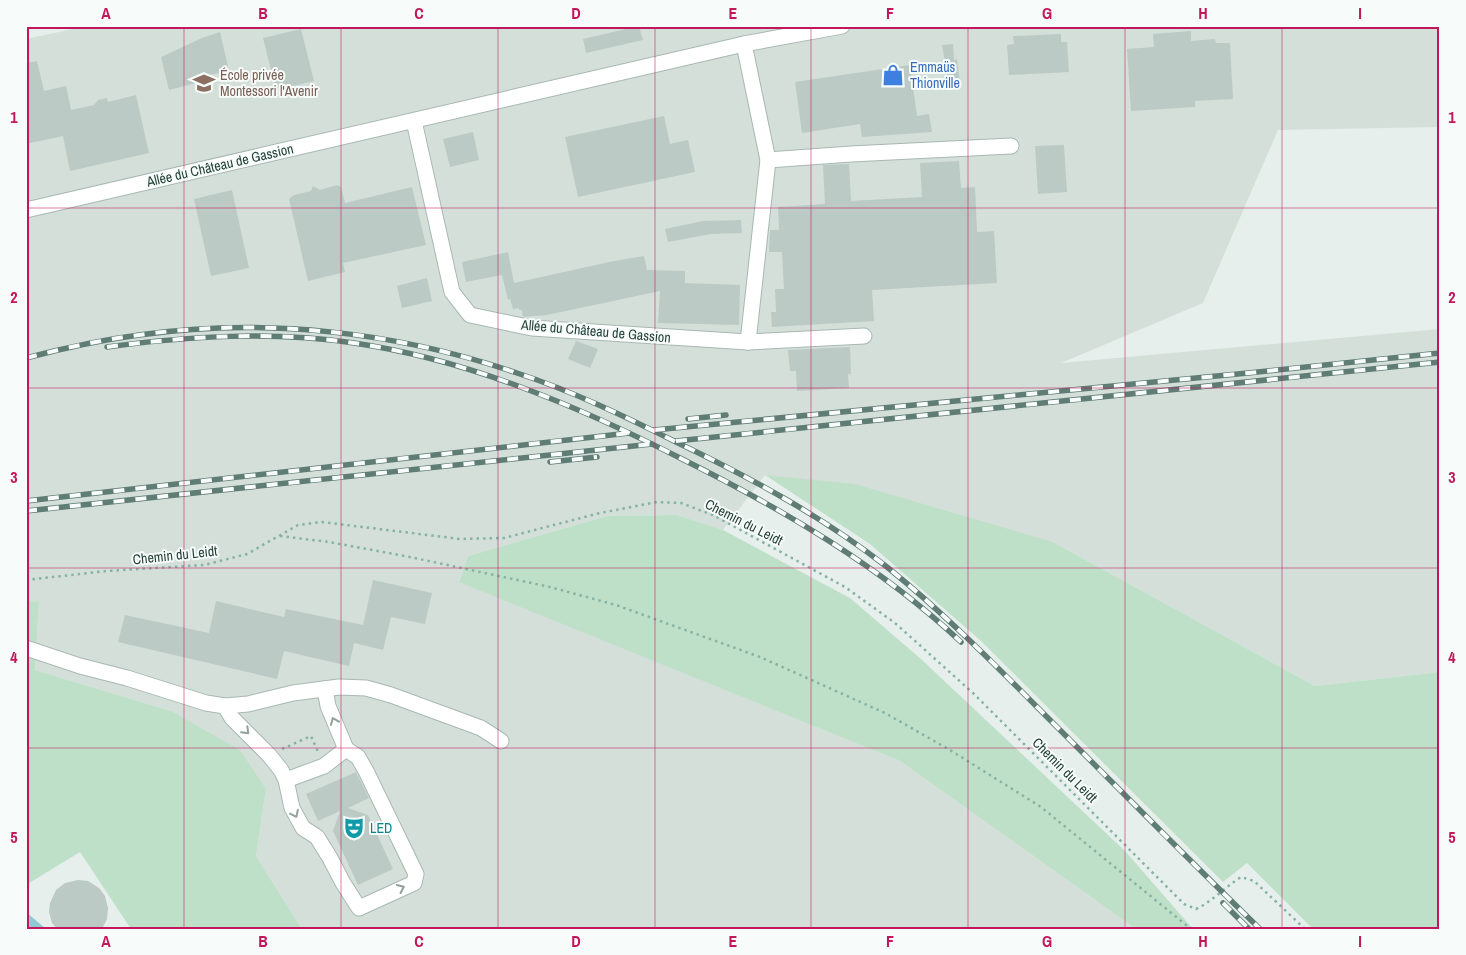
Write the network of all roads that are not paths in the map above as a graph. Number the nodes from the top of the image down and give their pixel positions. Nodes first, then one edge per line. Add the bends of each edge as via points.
1 (842, 26) edge
2 (744, 44) junction
3 (414, 121) junction
4 (1011, 146) dead end
5 (768, 160) junction
6 (26, 210) edge
7 (864, 336) dead end
8 (748, 342) junction
9 (26, 648) edge
10 (325, 689) junction
11 (225, 706) junction
12 (501, 741) dead end
13 (346, 749) junction
14 (286, 780) junction

1 - 2 street, Allée du Château de Gassion
2 - 3 street, Allée du Château de Gassion
2 - 5 street
3 - 6 street, Allée du Château de Gassion
3 - 8 street, Allée du Château de Gassion via 452,292 470,315 532,328
4 - 5 street
5 - 8 street
7 - 8 street, Allée du Château de Gassion
9 - 11 street
10 - 11 street
10 - 12 street via 339,686 366,688 391,694 481,728
13 -> 10 street via 328,706
11 -> 14 street via 232,718 269,755
13 - 14 street via 324,766
14 -> 13 street via 292,808 302,828 317,837 359,908 414,883 416,874 366,771 358,757

